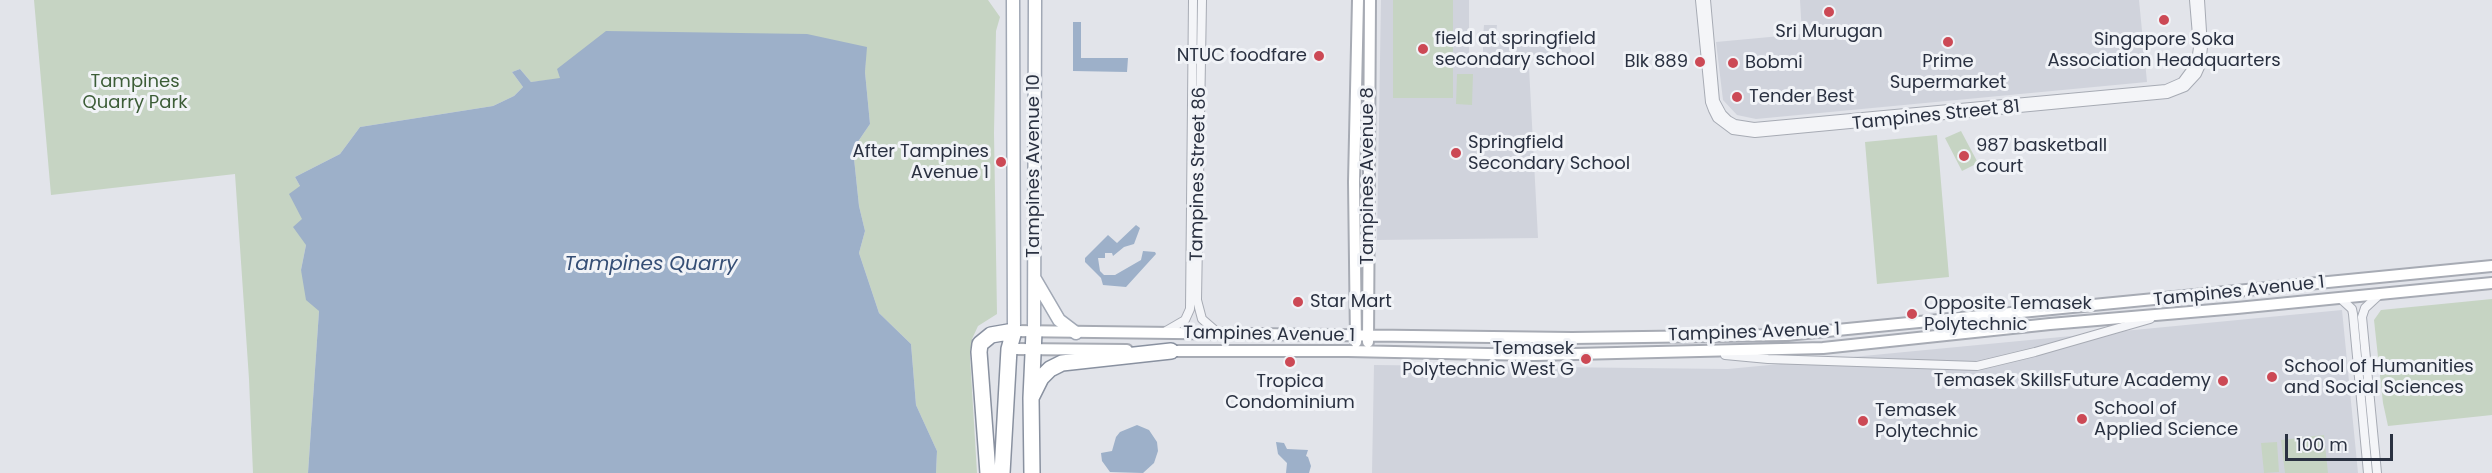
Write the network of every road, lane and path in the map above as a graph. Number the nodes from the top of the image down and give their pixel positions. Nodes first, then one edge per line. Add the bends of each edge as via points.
1 (1008, 0) edge
2 (1013, 0) edge
3 (1035, 0) edge
4 (1193, 0) edge
5 (1202, 0) edge
6 (1358, 0) edge
7 (1370, 0) edge
8 (1700, 0) edge
9 (1706, 0) edge
10 (2193, 0) edge
11 (2200, 0) edge
12 (1012, 20) junction
13 (1367, 228) junction
14 (1354, 229) junction
15 (2492, 266) edge
16 (1034, 278) junction
17 (2321, 283) junction
18 (2492, 283) edge
19 (2382, 293) junction
20 (2184, 298) junction
21 (2340, 298) junction
22 (2324, 300) junction
23 (2201, 311) junction
24 (2165, 314) junction
25 (1014, 332) junction
26 (1034, 332) junction
27 (1076, 333) junction
28 (1162, 333) junction
29 (1224, 334) junction
30 (1786, 335) junction
31 (1303, 336) junction
32 (1356, 336) junction
33 (1368, 336) junction
34 (1534, 338) junction
35 (1016, 349) junction
36 (1034, 350) junction
37 (1789, 350) junction
38 (1171, 351) junction
39 (1303, 351) junction
40 (1363, 351) junction
41 (1709, 353) junction
42 (1534, 355) junction
43 (1031, 399) junction
44 (988, 473) edge
45 (1002, 473) edge
46 (1012, 473) edge
47 (1032, 473) edge
48 (2368, 473) edge
49 (2377, 473) edge

1 - 12 street
2 - 12 main road, Tampines Avenue 10
3 - 16 main road, Tampines Avenue 10
4 - 28 street, Tampines Street 86 via 1190,309 1185,320
5 - 29 street, Tampines Street 86 via 1197,300 1202,319
6 - 14 main road, Tampines Avenue 8
7 - 13 main road, Tampines Avenue 8
8 - 11 street, Tampines Street 81 via 1710,102 1725,125 1755,133 2167,94 2185,87 2201,65 2204,47
9 - 10 street, Tampines Street 81 via 1716,103 1728,120 1754,127 2166,89 2182,82 2196,63
12 - 25 main road, Tampines Avenue 10
13 - 14 main road
13 - 33 main road, Tampines Avenue 8
14 - 32 main road, Tampines Avenue 8
15 - 17 main road, Tampines Avenue 1
16 - 26 main road, Tampines Avenue 10
16 - 27 main road via 1059,320
17 - 20 main road, Tampines Avenue 1
17 - 22 main road
18 - 19 main road, Tampines Avenue 1
19 - 21 main road, Tampines Avenue 1
19 - 49 street via 2365,308 2362,317
20 - 23 main road via 2199,305
20 - 30 main road, Tampines Avenue 1
21 - 22 main road, Tampines Avenue 1
21 - 48 street via 2353,314
22 - 23 main road, Tampines Avenue 1
23 - 24 main road, Tampines Avenue 1
24 - 37 main road, Tampines Avenue 1
24 - 41 street, Tampines Avenue 1 via 1977,366 1768,359
25 - 26 main road, Tampines Avenue 1
25 - 35 highway
25 - 44 highway via 991,335 980,344
25 - 45 highway via 1009,349
26 - 27 main road, Tampines Avenue 1
26 - 36 highway
27 - 28 main road, Tampines Avenue 1
28 - 29 main road, Tampines Avenue 1
29 - 31 main road, Tampines Avenue 1
30 - 34 main road, Tampines Avenue 1
30 - 37 main road via 1784,344
31 - 32 main road, Tampines Avenue 1
31 - 39 main road via 1307,344
32 - 33 main road, Tampines Avenue 1
32 - 40 main road, Tampines Avenue 8
33 - 34 main road, Tampines Avenue 1
33 - 40 main road, Tampines Avenue 8
34 - 42 main road
35 - 36 main road, Tampines Avenue 1
35 - 46 highway
36 - 38 main road, Tampines Avenue 1
36 - 43 highway
37 - 41 main road, Tampines Avenue 1
38 - 39 main road, Tampines Avenue 1
38 - 43 highway via 1056,365 1041,378
39 - 40 main road, Tampines Avenue 1
40 - 42 main road, Tampines Avenue 1
41 - 42 main road, Tampines Avenue 1
43 - 47 highway

